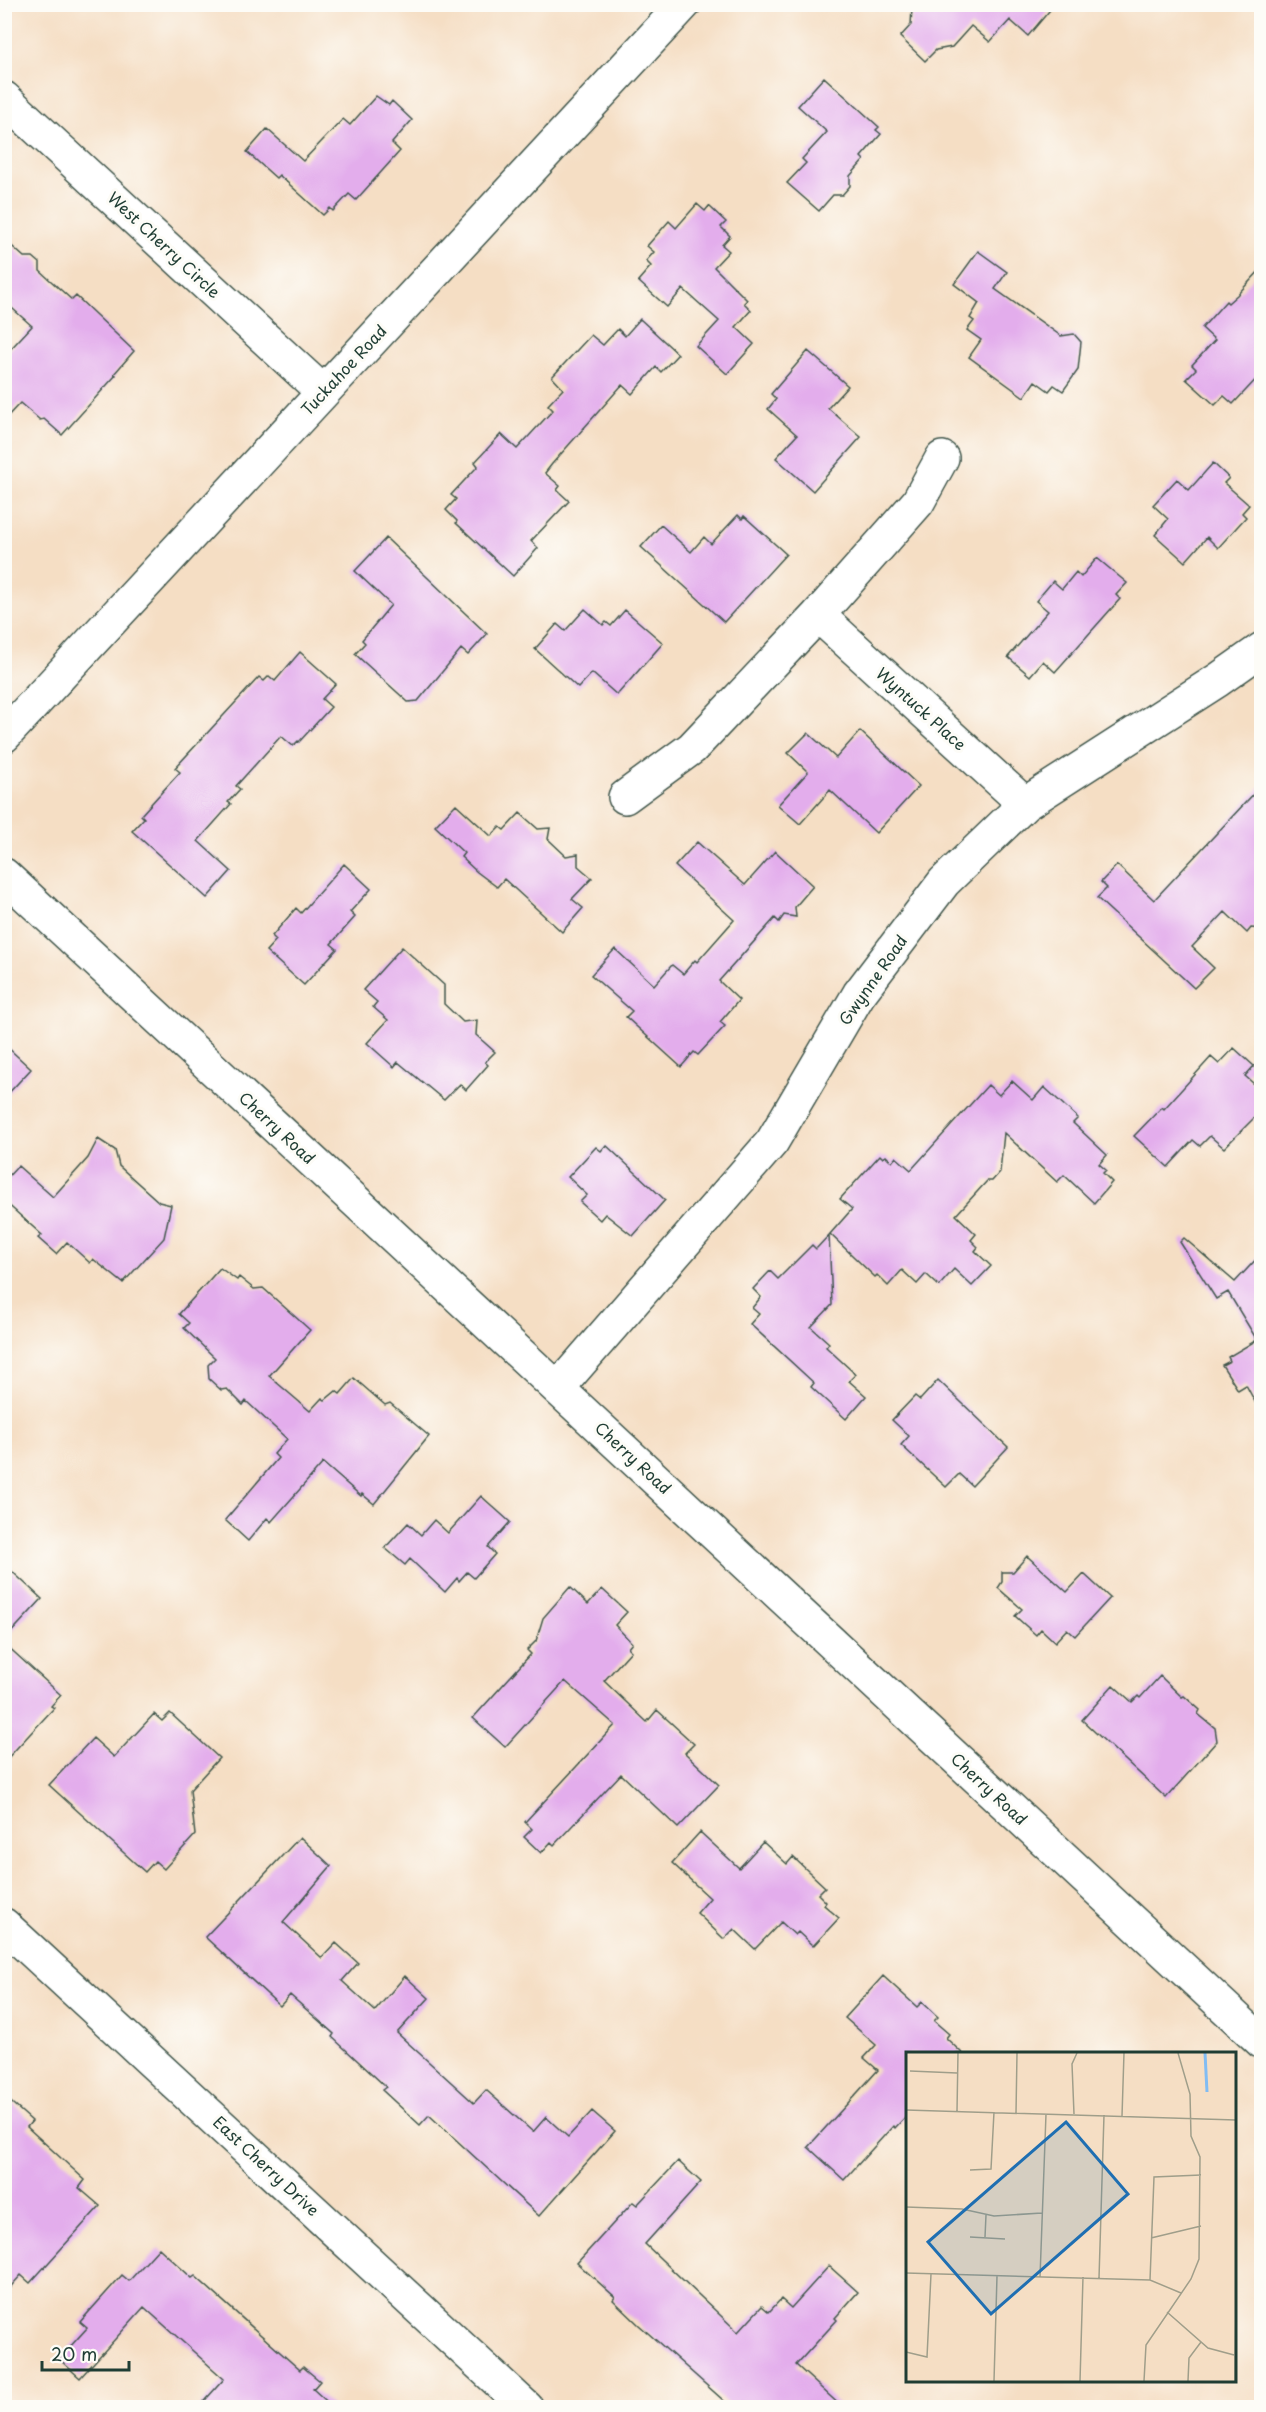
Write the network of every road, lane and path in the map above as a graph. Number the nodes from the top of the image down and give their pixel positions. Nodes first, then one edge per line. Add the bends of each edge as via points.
1 (684, 4) edge
2 (4, 98) edge
3 (323, 392) junction
4 (942, 458) dead end
5 (818, 615) junction
6 (1262, 649) edge
7 (4, 736) edge
8 (625, 797) dead end
9 (1025, 804) junction
10 (4, 875) edge
11 (558, 1388) junction
12 (4, 1925) edge
13 (1262, 2042) edge
14 (526, 2408) edge

1 - 3 street, Tuckahoe Road
2 - 3 street, West Cherry Circle
3 - 7 street, Tuckahoe Road
4 - 5 street via 918,502
5 - 8 street via 693,748
5 - 9 street, Wyntuck Place
6 - 9 street, Gwynne Road
9 - 11 street, Gwynne Road via 944,882 859,994 772,1142
10 - 11 street, Cherry Road
11 - 13 street, Cherry Road
12 - 14 street, East Cherry Drive

